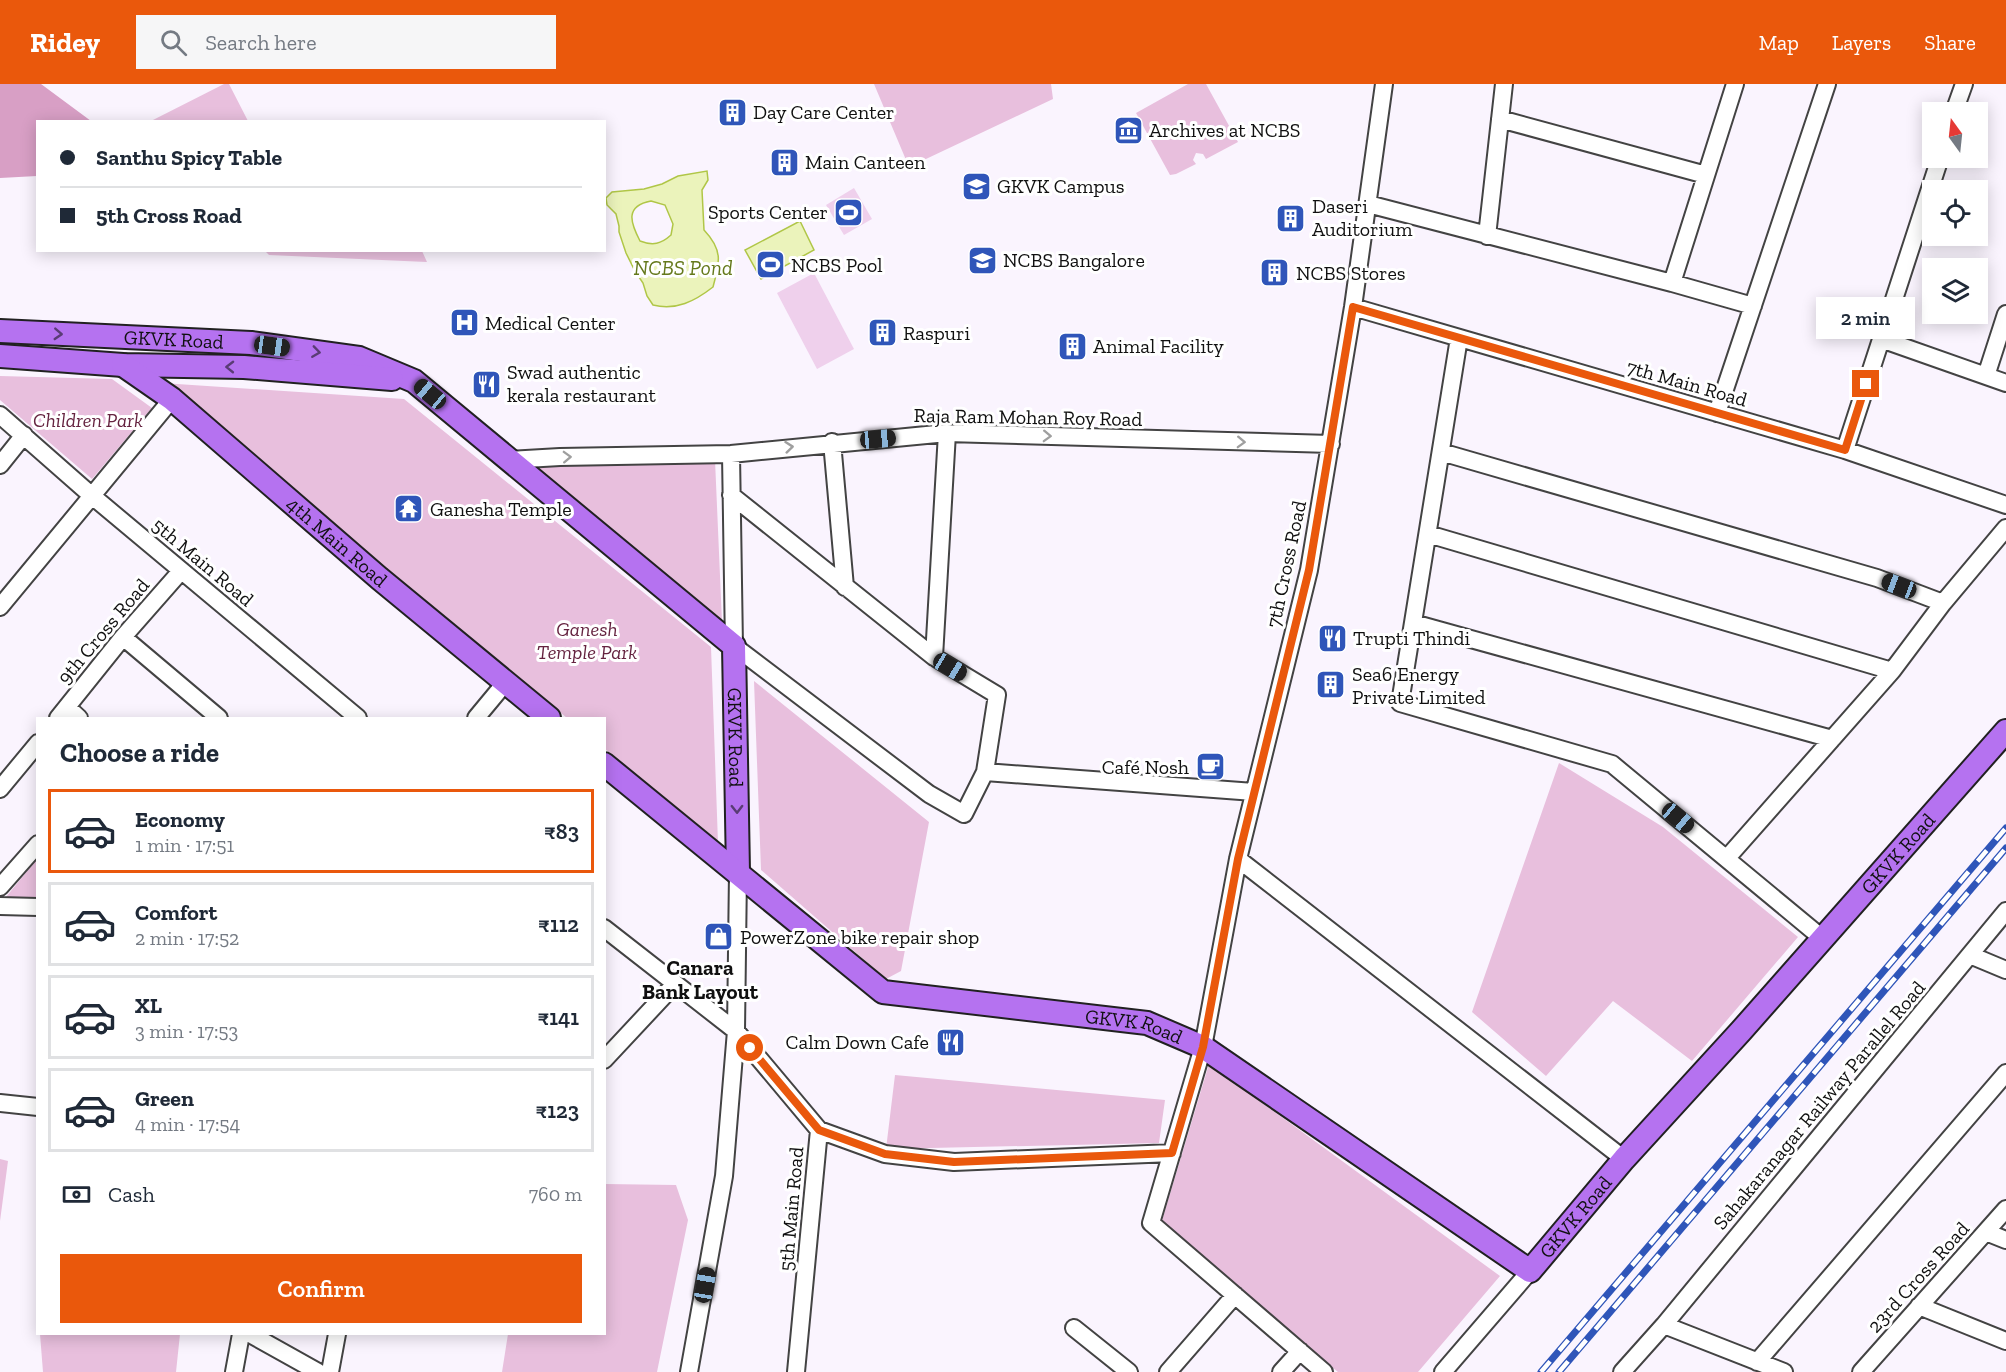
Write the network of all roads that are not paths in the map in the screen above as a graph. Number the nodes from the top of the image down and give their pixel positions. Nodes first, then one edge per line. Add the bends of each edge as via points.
1 (1384, 84) edge
2 (1504, 84) edge
3 (1735, 84) edge
4 (1827, 84) edge
5 (1964, 84) edge
6 (1958, 102) edge
7 (1500, 119) junction
8 (1937, 168) edge
9 (1706, 175) junction
10 (1368, 204) junction
11 (1487, 236) junction
12 (1672, 283) junction
13 (1753, 306) junction
14 (1353, 307) junction
15 (2006, 314) edge
16 (0, 331) edge
17 (93, 335) junction
18 (1459, 339) junction
19 (1881, 339) junction
20 (0, 356) edge
21 (91, 363) junction
22 (123, 365) junction
23 (1986, 376) junction
24 (414, 381) junction
25 (2006, 383) edge
26 (172, 399) junction
27 (1717, 413) junction
28 (0, 415) edge
29 (946, 433) junction
30 (24, 435) junction
31 (832, 442) junction
32 (1331, 444) junction
33 (1845, 450) junction
34 (1441, 452) junction
35 (731, 454) junction
36 (508, 460) junction
37 (0, 465) edge
38 (91, 495) junction
39 (731, 495) junction
40 (2006, 505) edge
41 (2006, 528) edge
42 (1428, 534) junction
43 (180, 571) junction
44 (845, 587) junction
45 (1943, 603) junction
46 (0, 607) edge
47 (1413, 624) junction
48 (123, 637) junction
49 (734, 646) junction
50 (934, 657) junction
51 (1892, 671) junction
52 (505, 683) junction
53 (68, 715) edge
54 (218, 717) edge
55 (357, 717) edge
56 (477, 717) edge
57 (548, 717) edge
58 (2006, 731) edge
59 (1832, 739) junction
60 (36, 745) edge
61 (606, 766) edge
62 (985, 772) junction
63 (0, 789) edge
64 (1254, 792) junction
65 (36, 846) edge
66 (1727, 858) junction
67 (1238, 859) junction
68 (738, 872) junction
69 (0, 887) edge
70 (0, 906) edge
71 (36, 907) edge
72 (2006, 912) edge
73 (606, 930) edge
74 (1822, 938) junction
75 (1970, 955) junction
76 (2006, 970) edge
77 (675, 984) junction
78 (736, 1031) junction
79 (1203, 1047) junction
80 (606, 1058) edge
81 (2006, 1073) edge
82 (0, 1103) edge
83 (36, 1107) edge
84 (819, 1130) junction
85 (1172, 1153) junction
86 (1624, 1159) junction
87 (2006, 1209) edge
88 (1986, 1232) junction
89 (2006, 1240) edge
90 (1530, 1271) junction
91 (1235, 1295) junction
92 (1920, 1306) junction
93 (1664, 1325) junction
94 (1074, 1328) dead end
95 (241, 1335) edge
96 (252, 1335) edge
97 (337, 1335) edge
98 (2006, 1341) edge
99 (1300, 1351) junction
100 (1757, 1362) junction
101 (234, 1372) edge
102 (318, 1372) edge
103 (330, 1372) edge
104 (689, 1372) edge
105 (796, 1372) edge
106 (1129, 1372) edge
107 (1168, 1372) edge
108 (1281, 1372) edge
109 (1324, 1372) edge
110 (1443, 1372) edge
111 (1622, 1372) edge
112 (1784, 1372) edge
113 (1861, 1372) edge

1 - 10 street, 7th Cross Road
2 - 7 street
3 - 9 street
4 - 13 street
5 - 6 street
7 - 9 street
7 - 11 street
8 - 19 street
9 - 12 street
10 - 11 street
10 - 14 street, 7th Cross Road
11 - 12 street
12 - 13 street
13 - 27 street
14 - 18 street, 7th Main Road
14 - 32 street, 7th Cross Road
15 - 23 street
16 -> 17 main road, GKVK Road
17 - 21 main road
17 -> 24 main road, GKVK Road via 250,343 359,358
18 - 27 street, 7th Main Road
18 - 34 street
19 - 23 street
19 - 33 street
20 - 21 main road, GKVK Road
21 - 22 main road, GKVK Road
24 -> 22 main road, GKVK Road via 244,367
22 - 26 main road, 4th Main Road
23 - 25 street
24 - 36 main road, GKVK Road
26 - 38 street
26 - 52 main road, 4th Main Road
27 - 33 street, 7th Main Road
28 - 30 street, 5th Main Road
29 - 31 street, Raja Ram Mohan Roy Road
29 -> 32 street, Raja Ram Mohan Roy Road
29 - 50 street
30 - 37 street
30 - 38 street, 5th Main Road
35 -> 31 street, Raja Ram Mohan Roy Road
31 - 44 street
32 - 64 street, 7th Cross Road via 1309,570
33 - 40 street, 7th Main Road
34 - 42 street
34 - 45 street via 1877,578
36 -> 35 street, Raja Ram Mohan Roy Road
35 - 39 street
36 - 49 main road, GKVK Road
38 - 43 street, 5th Main Road
38 - 46 street
39 - 44 street
39 - 49 street
41 - 45 street
42 - 47 street
42 - 51 street
43 - 48 street, 9th Cross Road
43 - 55 street, 5th Main Road
44 - 50 street
45 - 51 street
47 - 59 street
47 - 66 street via 1400,703 1612,764
48 - 53 street, 9th Cross Road
48 - 54 street
49 - 62 street via 929,794 964,814
49 -> 68 main road, GKVK Road
50 - 62 street via 997,695
51 - 59 street
52 - 56 street
52 - 57 main road, 4th Main Road
58 - 74 main road, GKVK Road
59 - 66 street
60 - 63 street
61 - 68 main road
62 - 64 street
64 - 67 street, 7th Cross Road
65 - 69 street
66 - 74 street
67 - 79 street, 7th Cross Road
67 - 86 street
68 - 78 street
68 - 79 main road, GKVK Road via 884,992 1148,1023
70 - 71 street
72 - 75 street, Sahakaranagar Railway Parallel Road
73 - 77 street, 5th Main Road
74 - 86 main road, GKVK Road
75 - 76 street
75 - 93 street, Sahakaranagar Railway Parallel Road
77 - 78 street, 5th Main Road
77 - 80 street
78 - 84 street, 5th Main Road
78 - 104 street via 724,1176
79 - 85 street, 7th Cross Road
79 - 90 main road, GKVK Road
81 - 100 street
82 - 83 street
84 - 85 street via 885,1154 954,1162
84 - 105 street, 5th Main Road
85 - 91 street, 7th Cross Road via 1151,1223
86 - 90 main road, GKVK Road
87 - 88 street, 23rd Cross Road
88 - 89 street
88 - 92 street, 23rd Cross Road
90 - 110 street
91 - 99 street
91 - 107 street
92 - 98 street
92 - 113 street, 23rd Cross Road
93 - 100 street
93 - 111 street, Sahakaranagar Railway Parallel Road
94 - 106 street
95 - 101 street
96 - 102 street
97 - 103 street
99 - 108 street
99 - 109 street
100 - 112 street

